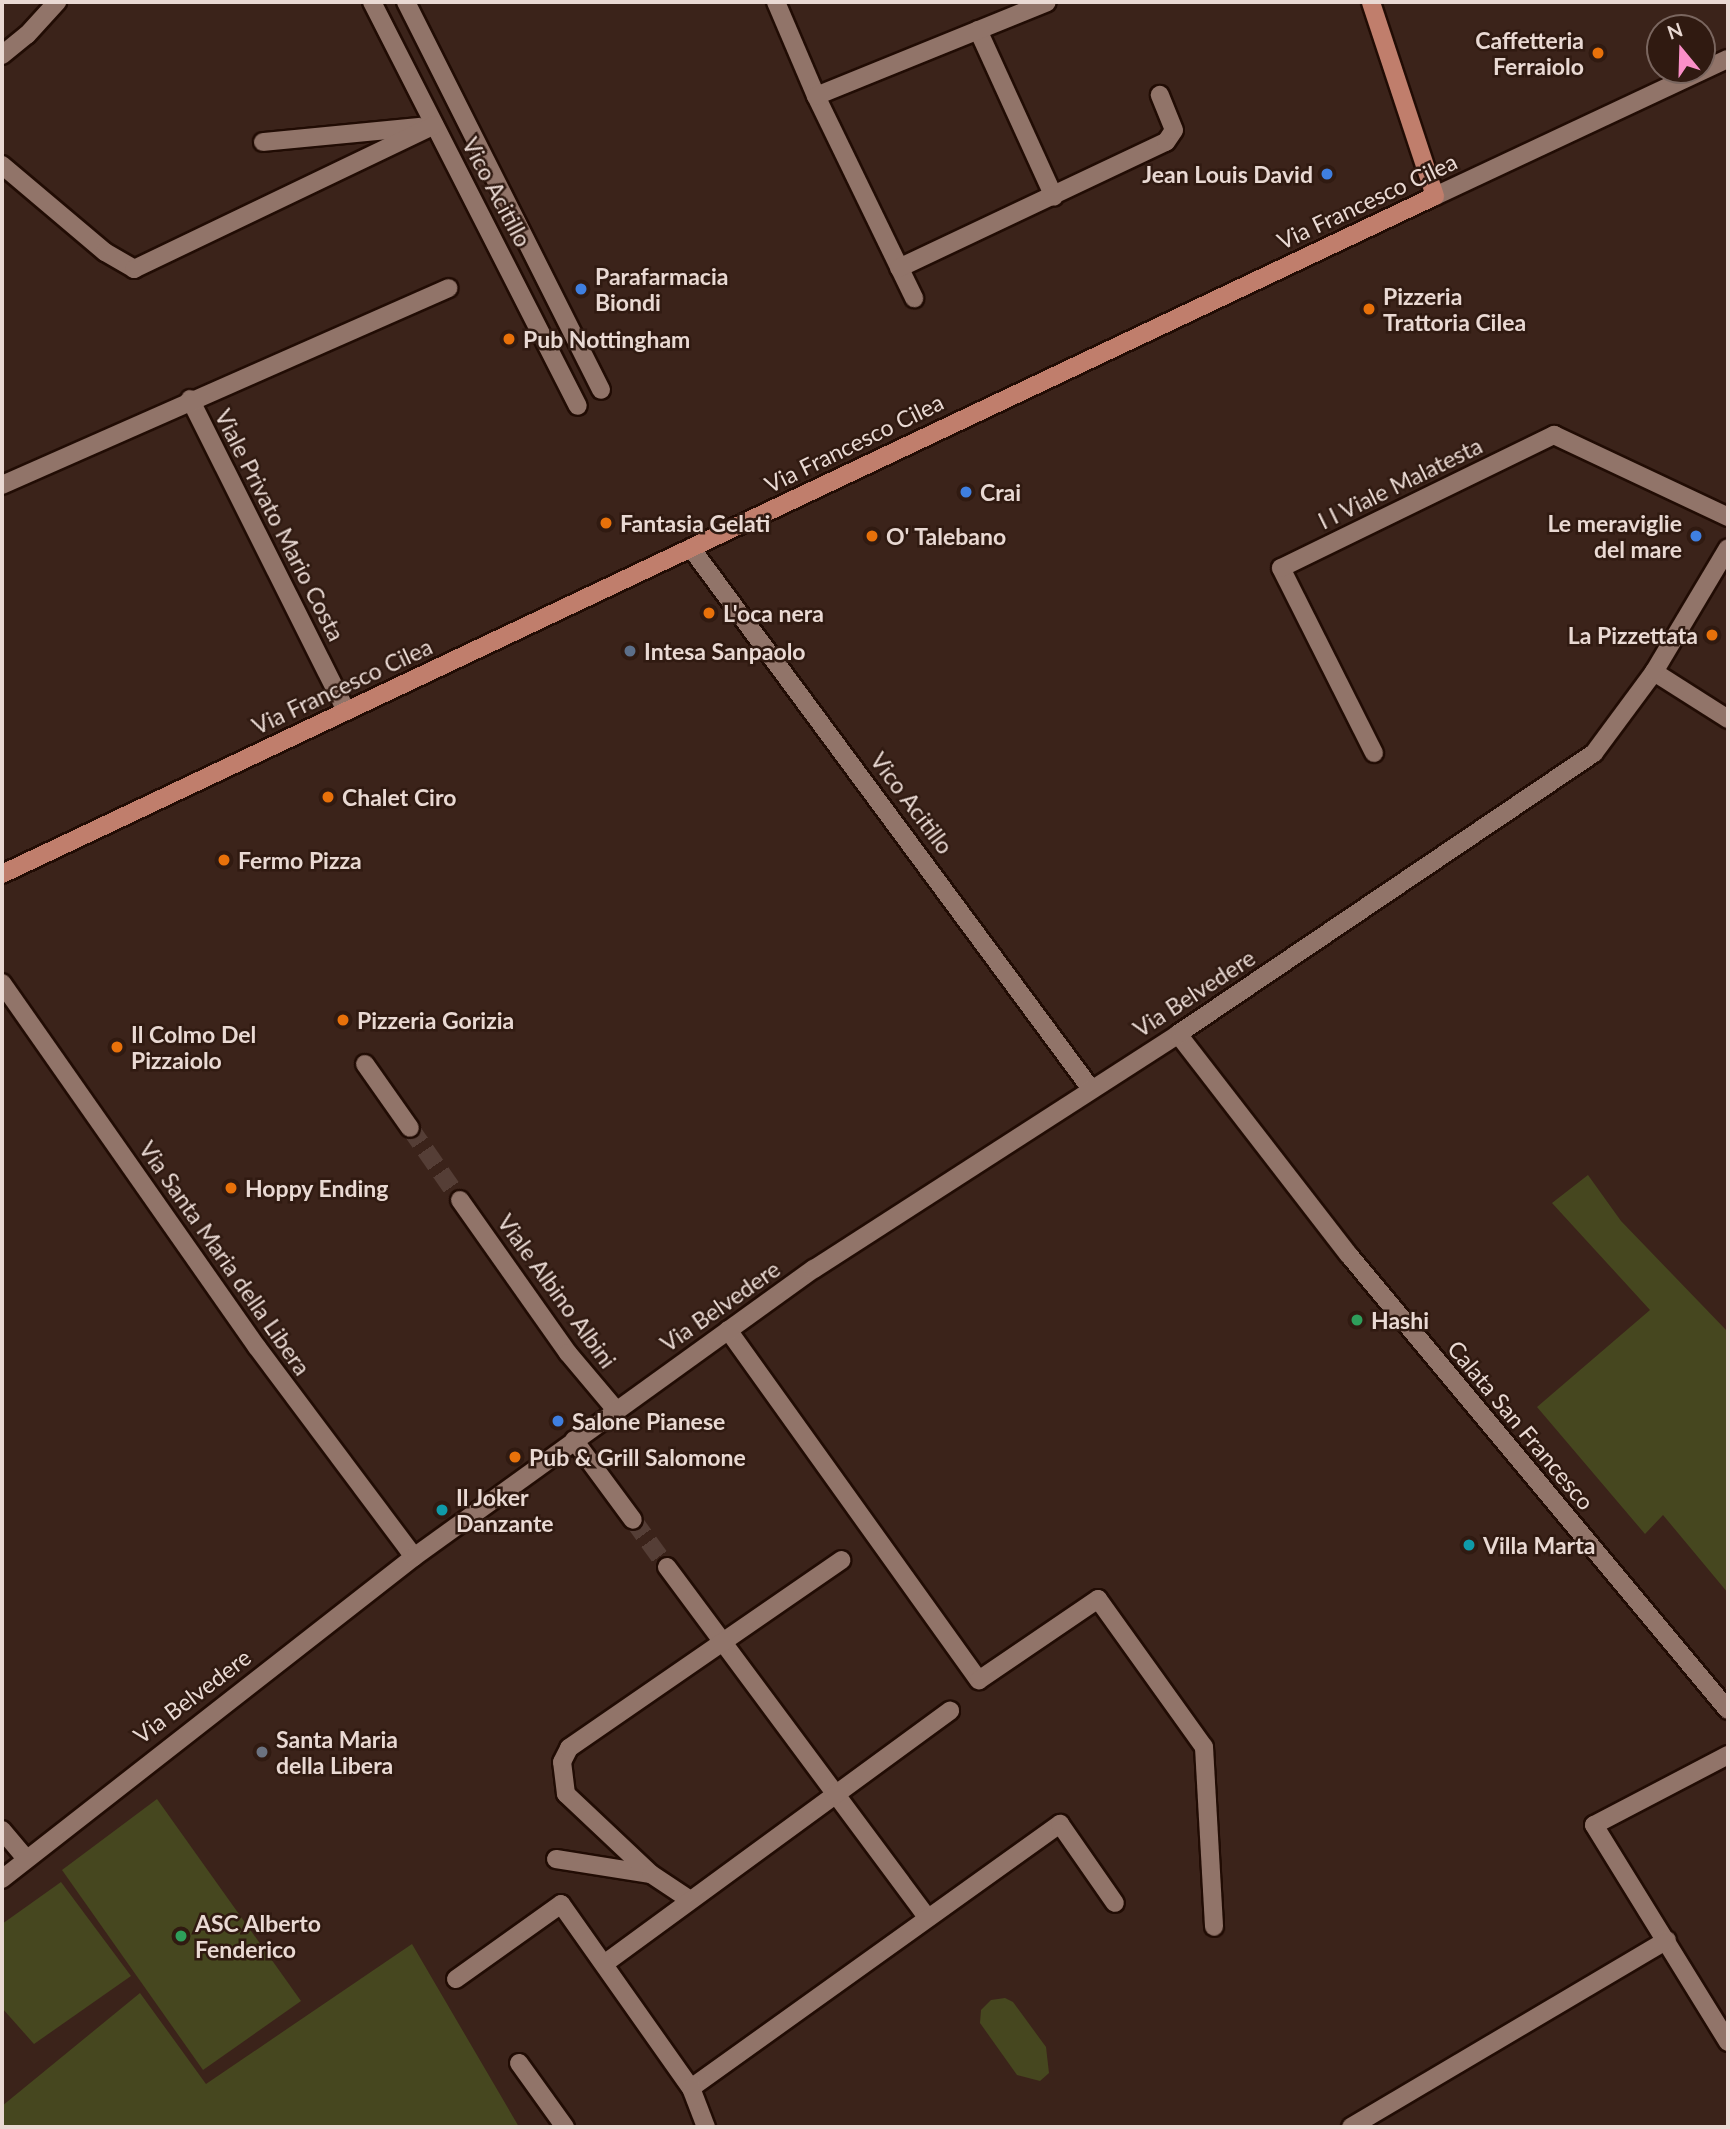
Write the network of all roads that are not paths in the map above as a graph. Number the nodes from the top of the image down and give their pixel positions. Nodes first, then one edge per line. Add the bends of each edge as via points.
1 (57, 2) edge
2 (372, 2) edge
3 (405, 2) edge
4 (776, 2) edge
5 (1048, 2) edge
6 (1371, 2) edge
7 (978, 30) junction
8 (2, 55) edge
9 (1728, 59) edge
10 (1160, 95) dead end
11 (816, 96) junction
12 (434, 125) junction
13 (264, 142) dead end
14 (2, 164) edge
15 (1435, 196) junction
16 (1054, 197) junction
17 (899, 268) junction
18 (449, 288) dead end
19 (914, 298) dead end
20 (601, 390) dead end
21 (190, 398) junction
22 (578, 406) dead end
23 (2, 485) edge
24 (1728, 517) edge
25 (691, 548) junction
26 (1728, 548) edge
27 (1654, 672) junction
28 (346, 711) junction
29 (1728, 719) edge
30 (1374, 753) dead end
31 (2, 874) edge
32 (2, 983) edge
33 (1178, 1034) junction
34 (365, 1065) dead end
35 (1091, 1089) junction
36 (410, 1128) tunnel mouth
37 (460, 1200) tunnel mouth
38 (728, 1330) junction
39 (616, 1409) junction
40 (574, 1440) junction
41 (633, 1520) tunnel mouth
42 (414, 1557) junction
43 (842, 1560) dead end
44 (667, 1567) tunnel mouth
45 (722, 1642) junction
46 (1728, 1710) edge
47 (950, 1711) dead end
48 (1728, 1755) edge
49 (834, 1794) junction
50 (2, 1830) edge
51 (26, 1859) junction
52 (556, 1859) dead end
53 (650, 1874) junction
54 (2, 1879) edge
55 (690, 1900) junction
56 (1115, 1903) dead end
57 (928, 1918) junction
58 (1214, 1927) dead end
59 (1667, 1940) junction
60 (604, 1964) junction
61 (456, 1979) dead end
62 (1728, 2042) edge
63 (519, 2063) dead end
64 (691, 2088) junction
65 (565, 2127) edge
66 (706, 2127) edge
67 (1351, 2127) edge

1 - 8 street
2 - 12 street, Vico Acitillo
3 - 20 street
4 - 11 street
5 - 7 street
6 - 15 main road
7 - 11 street
7 - 16 street
9 - 15 street, Via Francesco Cilea
10 - 16 street via 1174,130 1166,142
11 - 17 street
12 - 13 street
12 - 14 street via 134,269 105,252
12 - 22 street, Vico Acitillo
15 - 25 main road, Via Francesco Cilea
16 - 17 street
17 - 19 street
18 - 21 street
21 - 23 street
21 - 28 street, Viale Privato Mario Costa
24 - 30 street, I I Viale Malatesta via 1555,435 1281,568
25 - 28 main road, Via Francesco Cilea
25 - 35 street, Vico Acitillo
26 - 27 street, Via Belvedere
27 - 29 street
27 - 33 street, Via Belvedere via 1594,753
28 - 31 main road, Via Francesco Cilea
32 - 42 street, Via Santa Maria della Libera via 257,1347
33 - 35 street, Via Belvedere
33 - 46 street, Calata San Francesco via 1349,1255
34 - 36 street
35 - 38 street, Via Belvedere
37 - 39 street, Viale Albino Albini via 568,1353
38 - 39 street, Via Belvedere
38 - 58 street via 979,1680 1098,1599 1204,1747
39 - 40 street, Via Belvedere
40 - 41 street
40 - 42 street, Via Belvedere
42 - 51 street, Via Belvedere
43 - 45 street
44 - 45 street
45 - 49 street
45 - 53 street via 569,1748 562,1762 566,1794
47 - 49 street
48 - 59 street via 1594,1825
49 - 55 street
49 - 57 street
50 - 51 street
51 - 54 street, Via Belvedere
52 - 53 street
53 - 55 street
55 - 60 street
56 - 57 street via 1060,1824
57 - 64 street
59 - 62 street
59 - 67 street
60 - 61 street via 561,1904
60 - 64 street
63 - 65 street
64 - 66 street

